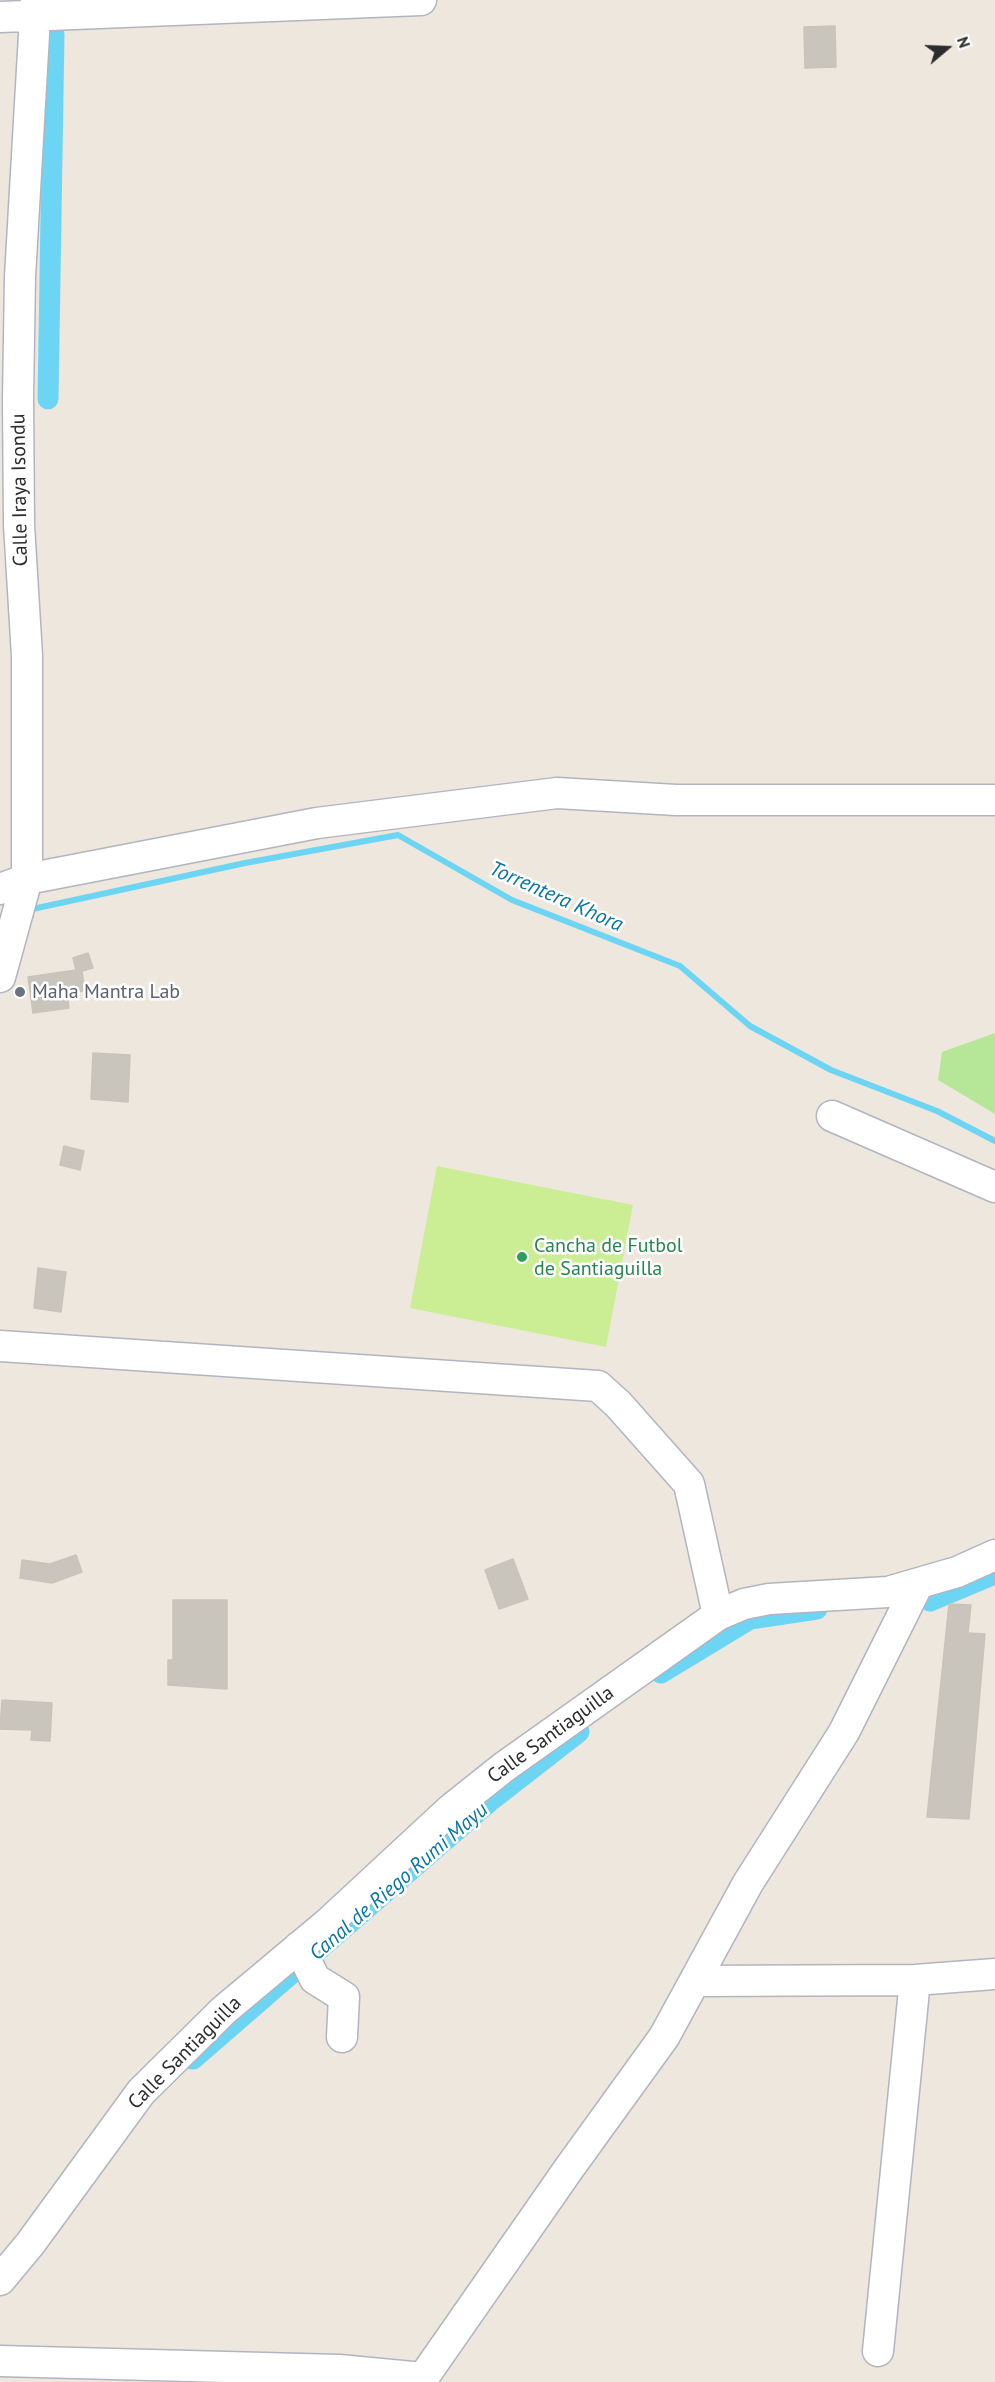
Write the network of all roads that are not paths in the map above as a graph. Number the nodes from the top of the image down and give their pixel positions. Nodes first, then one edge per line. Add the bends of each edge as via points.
1 (421, 0) edge
2 (36, 7) edge
3 (0, 17) edge
4 (9, 398) edge
5 (995, 800) edge
6 (16, 890) edge
7 (0, 971) edge
8 (832, 1116) dead end
9 (995, 1187) edge
10 (0, 1346) edge
11 (995, 1555) edge
12 (918, 1584) junction
13 (718, 1615) junction
14 (299, 1947) junction
15 (995, 1974) edge
16 (915, 1980) junction
17 (697, 1981) junction
18 (342, 2037) dead end
19 (0, 2280) edge
20 (878, 2351) dead end
21 (0, 2361) edge
22 (423, 2380) edge

1 - 2 street
2 - 3 street
2 - 4 street, Calle Iraya Isondu
4 - 6 street, Calle Iraya Isondu via 27,656
5 - 6 street via 676,800 556,793 317,823
6 - 7 street, Calle Iraya Isondu via 12,929
8 - 9 street
10 - 13 street via 598,1386 689,1484
11 - 12 street, Calle Santiaguilla
12 - 13 street, Calle Santiaguilla via 860,1596 770,1599
12 - 17 street via 844,1732 748,1883
13 - 14 street, Calle Santiaguilla via 504,1767 450,1810
14 - 18 street via 315,1978 344,1997
14 - 19 street, Calle Santiaguilla via 222,2011 141,2092
15 - 16 street
16 - 17 street
16 - 20 street
17 - 22 street via 664,2037
21 - 22 street via 339,2370

